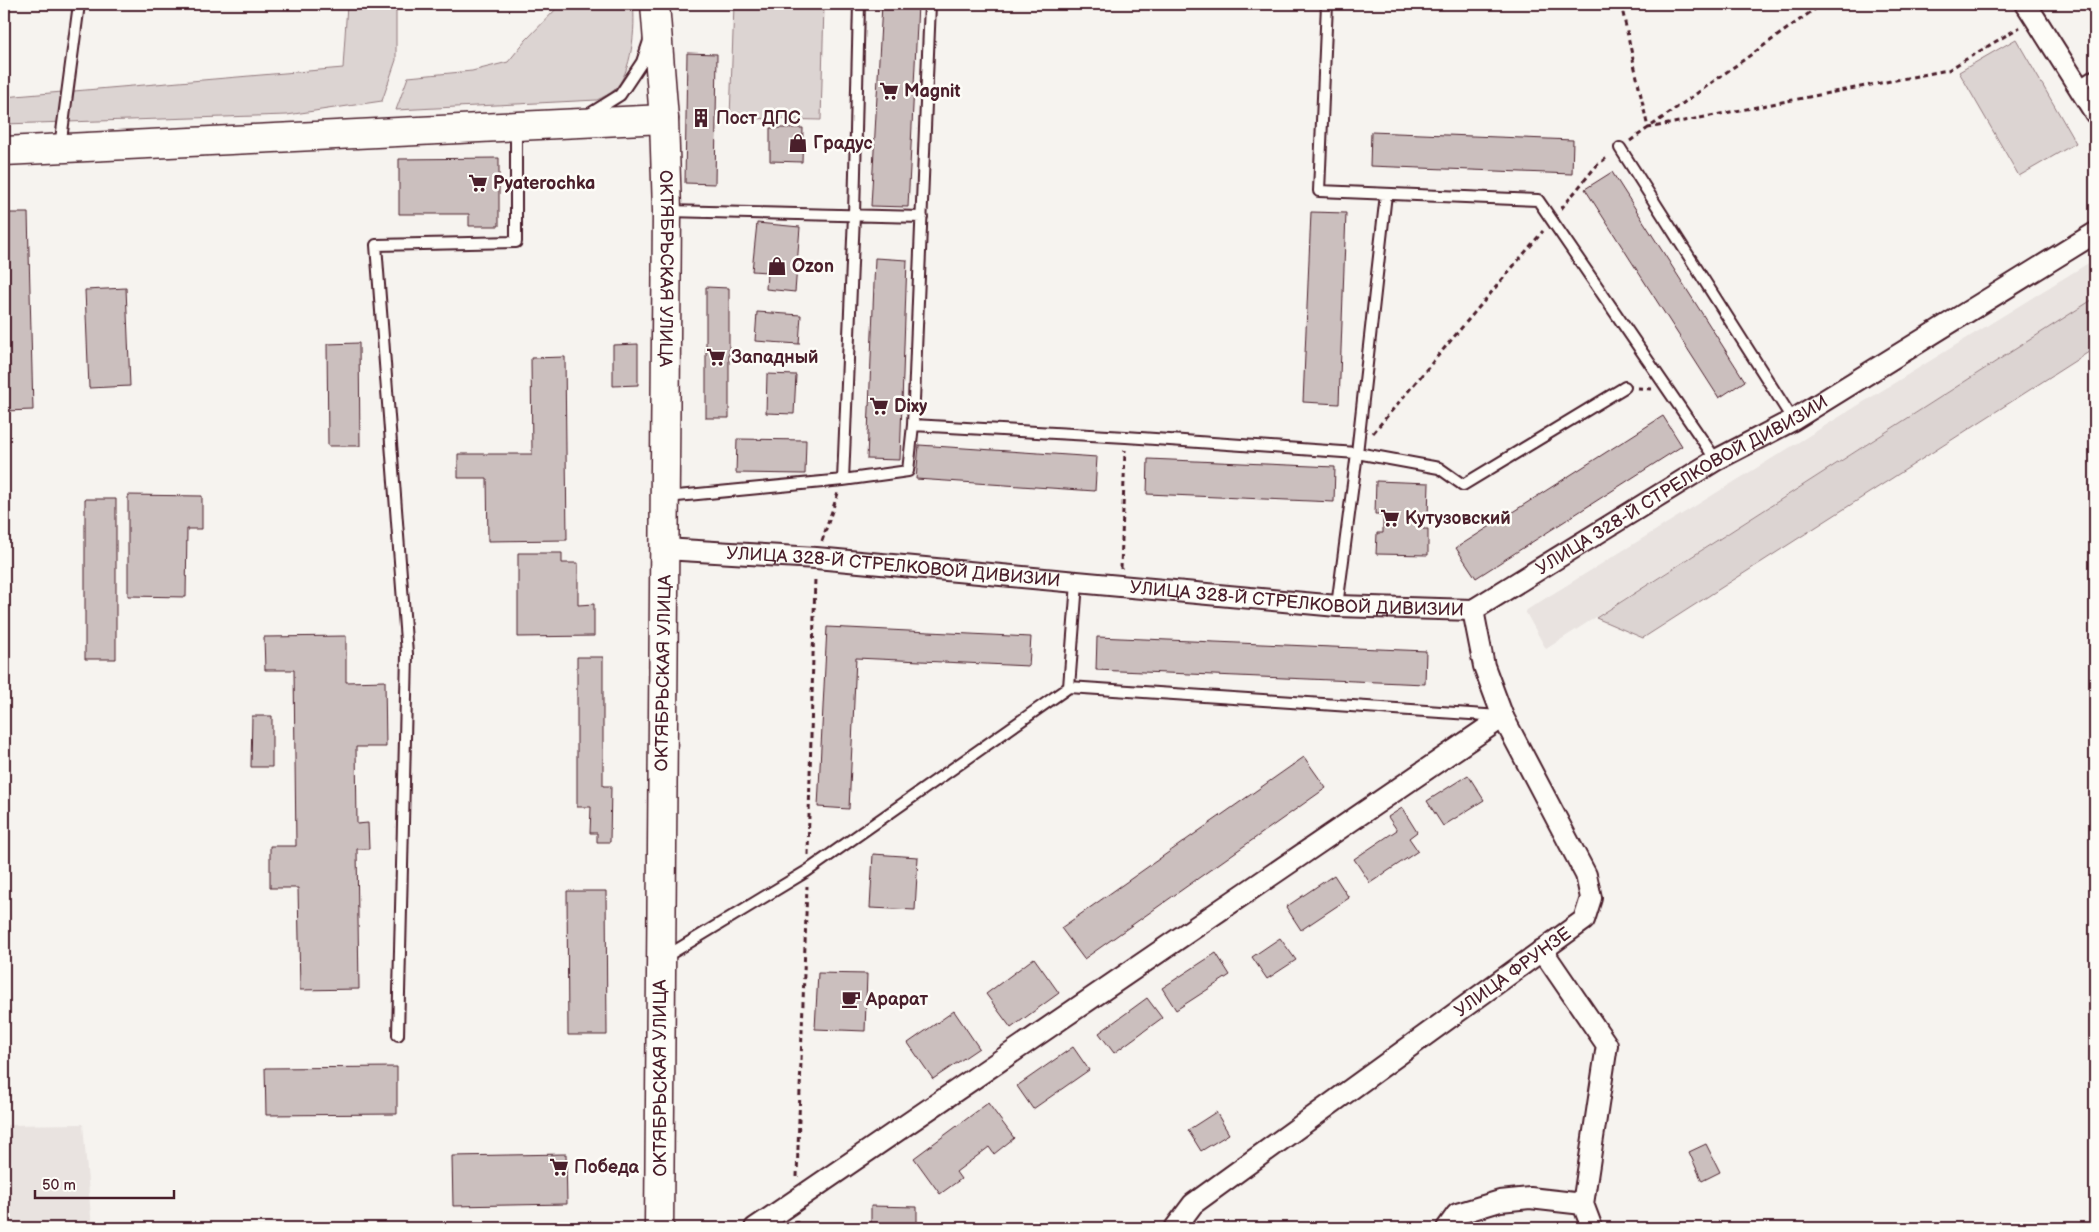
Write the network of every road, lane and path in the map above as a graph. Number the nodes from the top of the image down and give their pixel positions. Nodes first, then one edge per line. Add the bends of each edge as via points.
1 (79, 4) edge
2 (859, 4) edge
3 (930, 4) edge
4 (1327, 4) edge
5 (1621, 4) edge
6 (1822, 4) edge
7 (655, 11) edge
8 (2031, 11) edge
9 (2095, 75) edge
10 (2078, 86) junction
11 (2095, 113) edge
12 (664, 119) junction
13 (529, 125) junction
14 (1648, 128) junction
15 (60, 148) junction
16 (1620, 148) junction
17 (4, 151) edge
18 (1386, 194) junction
19 (667, 211) junction
20 (854, 215) junction
21 (922, 217) junction
22 (1552, 220) junction
23 (2095, 233) edge
24 (1625, 387) joint
25 (1667, 391) junction
26 (1793, 420) junction
27 (913, 425) junction
28 (1126, 437) junction
29 (1357, 453) junction
30 (1716, 460) junction
31 (843, 480) junction
32 (664, 497) junction
33 (664, 550) junction
34 (1077, 583) junction
35 (1121, 587) junction
36 (1337, 606) junction
37 (1473, 610) junction
38 (1068, 687) junction
39 (1503, 717) junction
40 (1542, 950) junction
41 (660, 960) junction
42 (398, 1034) dead end
43 (1583, 1204) junction
44 (659, 1228) edge
45 (755, 1228) edge
46 (1176, 1228) edge
47 (1447, 1228) edge
48 (1592, 1228) edge

1 - 15 lane
2 - 20 lane
3 - 21 lane
4 - 18 lane via 1319,192
5 - 14 path
6 - 14 path
7 - 12 main road, ОКТЯБРЬСКАЯ УЛИЦА
7 - 13 lane via 642,62 620,95 588,115
8 - 10 street
8 - 14 path via 1948,70
9 - 10 lane
10 - 11 street
12 - 13 main road
12 - 19 main road, ОКТЯБРЬСКАЯ УЛИЦА
13 - 15 main road
13 - 42 lane via 516,242 376,245 407,654
14 - 16 path
15 - 17 main road
16 - 22 path via 1597,165
16 - 26 lane
18 - 22 lane via 1538,200
18 - 29 lane
19 - 20 lane
19 - 32 main road, ОКТЯБРЬСКАЯ УЛИЦА
20 - 21 lane
20 - 31 lane
21 - 27 lane
22 - 25 lane
22 - 29 path
23 - 26 street, УЛИЦА 328-Й СТРЕЛКОВОЙ ДИВИЗИИ
24 - 25 path
24 - 29 lane via 1463,485 1438,468
25 - 30 lane
26 - 30 street, УЛИЦА 328-Й СТРЕЛКОВОЙ ДИВИЗИИ
27 - 28 lane
27 - 31 lane via 908,471
28 - 29 lane
28 - 35 path
29 - 36 lane
30 - 37 street, УЛИЦА 328-Й СТРЕЛКОВОЙ ДИВИЗИИ
31 - 32 lane
32 - 33 main road, ОКТЯБРЬСКАЯ УЛИЦА
33 - 34 street, УЛИЦА 328-Й СТРЕЛКОВОЙ ДИВИЗИИ via 816,558
33 - 41 main road, ОКТЯБРЬСКАЯ УЛИЦА
34 - 35 street, УЛИЦА 328-Й СТРЕЛКОВОЙ ДИВИЗИИ
34 - 38 lane
35 - 36 street, УЛИЦА 328-Й СТРЕЛКОВОЙ ДИВИЗИИ
36 - 37 street, УЛИЦА 328-Й СТРЕЛКОВОЙ ДИВИЗИИ
37 - 39 street, УЛИЦА ФРУНЗЕ via 1484,666
38 - 39 lane
38 - 41 lane via 807,871
39 - 40 street, УЛИЦА ФРУНЗЕ via 1586,874 1590,898 1584,920
39 - 45 street
40 - 43 street via 1607,1045
40 - 46 street, УЛИЦА ФРУНЗЕ via 1192,1204
41 - 44 main road, ОКТЯБРЬСКАЯ УЛИЦА
43 - 47 street via 1530,1198 1500,1201 1457,1214
43 - 48 street

